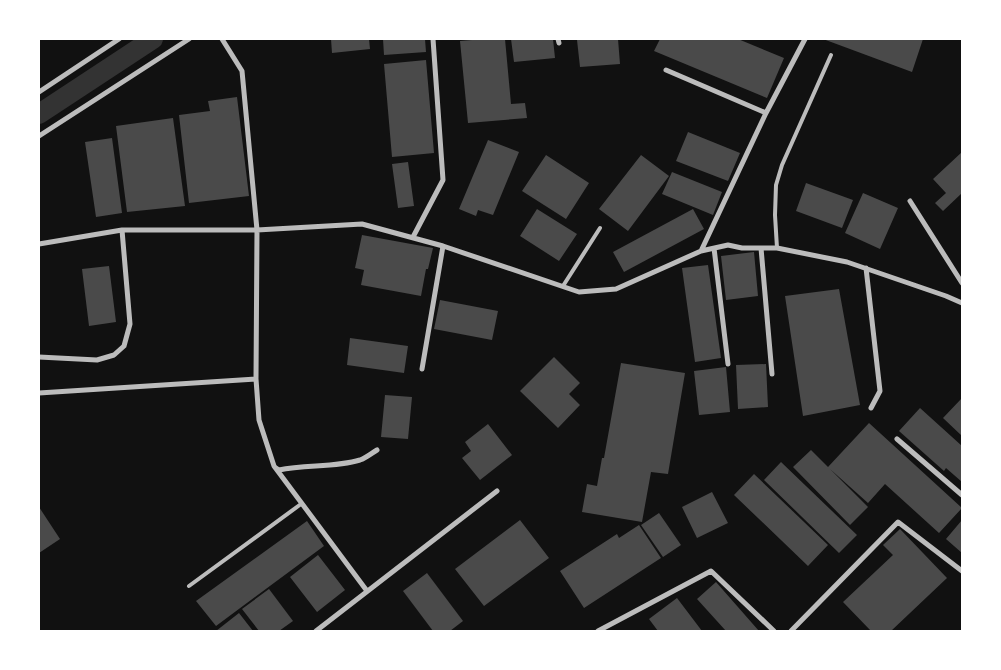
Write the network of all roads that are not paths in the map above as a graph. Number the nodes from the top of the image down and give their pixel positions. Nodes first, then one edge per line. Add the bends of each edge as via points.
1 (120, 39) edge
2 (189, 39) edge
3 (222, 39) edge
4 (433, 39) edge
5 (805, 39) edge
6 (831, 55) dead end
7 (666, 70) dead end
8 (39, 92) edge
9 (766, 113) junction
10 (39, 136) edge
11 (910, 201) dead end
12 (600, 228) dead end
13 (122, 230) junction
14 (257, 230) junction
15 (413, 236) junction
16 (39, 244) edge
17 (443, 246) junction
18 (714, 248) junction
19 (761, 248) junction
20 (777, 248) junction
21 (701, 251) junction
22 (866, 268) junction
23 (962, 283) edge
24 (563, 286) junction
25 (962, 303) edge
26 (39, 358) edge
27 (728, 364) dead end
28 (422, 370) dead end
29 (772, 374) dead end
30 (256, 379) junction
31 (39, 393) edge
32 (871, 408) dead end
33 (897, 439) dead end
34 (377, 450) dead end
35 (274, 466) junction
36 (497, 490) dead end
37 (962, 495) edge
38 (301, 504) junction
39 (962, 571) edge
40 (189, 586) dead end
41 (367, 592) junction
42 (316, 631) edge
43 (598, 631) edge
44 (774, 631) edge
45 (792, 631) edge

1 - 8 street
2 - 10 street
3 - 14 street via 242,71
4 - 15 street via 443,180
5 - 9 street
6 - 20 lane via 776,185
7 - 9 street
9 - 21 street
11 - 23 street
12 - 24 lane
13 - 14 street
13 - 16 street
13 - 26 street via 130,324 124,346 114,355 97,360
14 - 15 street via 362,224
14 - 30 street
15 - 17 street
17 - 24 street
17 - 28 street
18 - 19 street
18 - 21 street
18 - 27 street
19 - 20 street
19 - 29 street
20 - 22 street
21 - 24 street via 616,289 579,292
22 - 25 street
22 - 32 street via 880,391
30 - 31 street
30 - 35 street via 259,420
33 - 37 street
34 - 35 street via 361,460 279,470
35 - 38 street
36 - 41 street
38 - 40 lane
38 - 41 street
39 - 45 street via 898,522
41 - 42 street
43 - 44 street via 711,571

